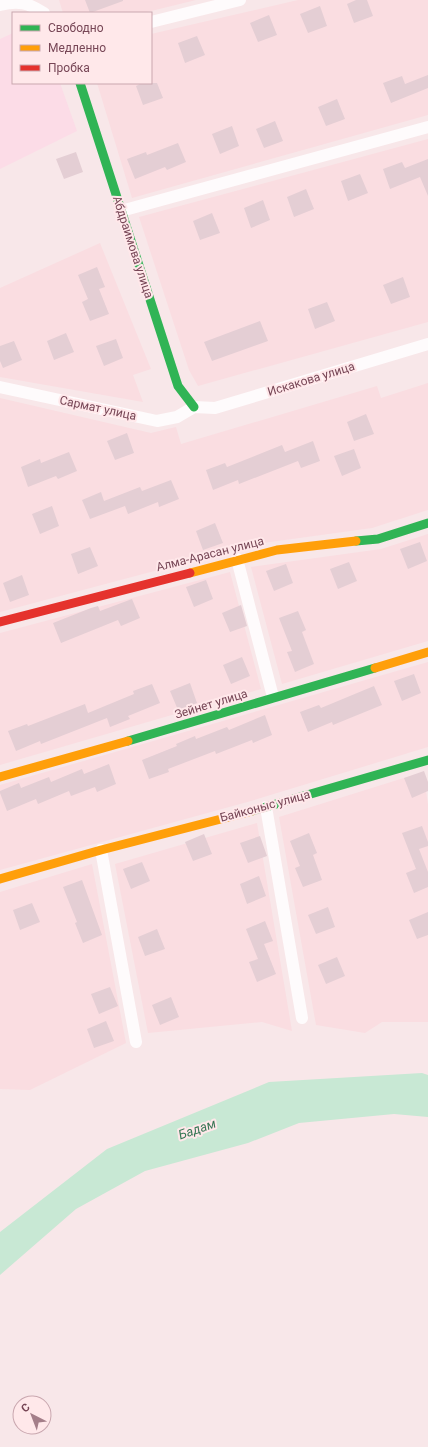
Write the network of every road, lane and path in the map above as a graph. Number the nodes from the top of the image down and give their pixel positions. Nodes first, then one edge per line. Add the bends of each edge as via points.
1 (240, 0) edge
2 (31, 2) edge
3 (0, 5) edge
4 (43, 12) edge
5 (152, 22) edge
6 (80, 84) edge
7 (428, 127) edge
8 (121, 210) junction
9 (428, 344) edge
10 (0, 387) edge
11 (194, 407) junction
12 (428, 523) edge
13 (237, 560) junction
14 (0, 622) edge
15 (428, 652) edge
16 (273, 697) junction
17 (428, 760) edge
18 (0, 778) edge
19 (266, 807) junction
20 (101, 850) junction
21 (0, 878) edge
22 (302, 1018) dead end
23 (136, 1042) dead end

1 - 5 street
2 - 3 street via 10,2
2 - 4 street
6 - 8 street, Абдраимова улица
7 - 8 street
8 - 11 street, Абдраимова улица via 178,386
9 - 11 street, Искакова улица via 215,408
10 - 11 street, Сармат улица via 157,421 177,417
12 - 13 street, Алма-Арасан улица via 378,538 277,550
13 - 14 street, Алма-Арасан улица
13 - 16 street
15 - 16 street, Зейнет улица
16 - 18 street, Зейнет улица
17 - 19 street, Байконыс улица
19 - 20 street, Байконыс улица
19 - 22 street
20 - 21 street, Байконыс улица
20 - 23 street

